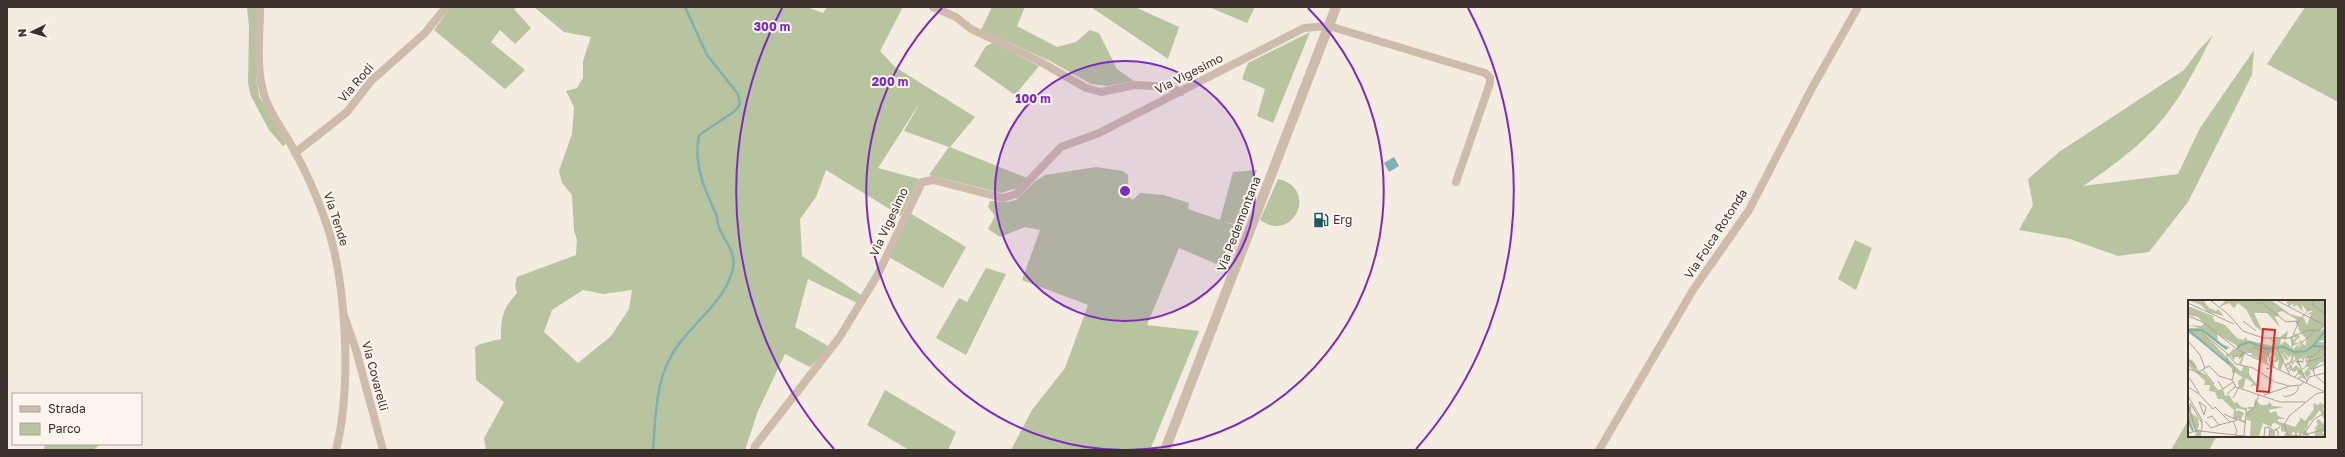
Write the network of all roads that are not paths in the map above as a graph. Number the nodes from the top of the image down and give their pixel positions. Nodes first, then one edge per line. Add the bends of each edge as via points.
1 (260, 7) edge
2 (446, 7) edge
3 (933, 7) edge
4 (1336, 7) edge
5 (1858, 7) edge
6 (1329, 26) junction
7 (1181, 92) junction
8 (295, 153) junction
9 (1456, 182) dead end
10 (341, 309) junction
11 (336, 450) edge
12 (383, 450) edge
13 (754, 450) edge
14 (1165, 450) edge
15 (1599, 450) edge

1 - 8 street, Via Tende via 260,57 264,92
2 - 8 street, Via Rodi via 424,33 370,81 347,112
3 - 7 street via 1086,88 1101,92 1135,85 1169,87
4 - 6 street, Via Pedemontana
5 - 15 street, Via Folca Rotonda via 1812,88 1749,210 1693,290
6 - 7 street, Via Vigesimo via 1304,28
6 - 9 street via 1485,73 1490,77
6 - 14 street, Via Pedemontana
7 - 13 street, Via Vigesimo via 1099,133 1061,147 1016,194 1004,198 933,180 922,182 877,276 839,338
8 - 10 street, Via Tende via 327,225 334,249
10 - 11 street, Via Tende via 345,379
10 - 12 street, Via Covarelli via 356,350

